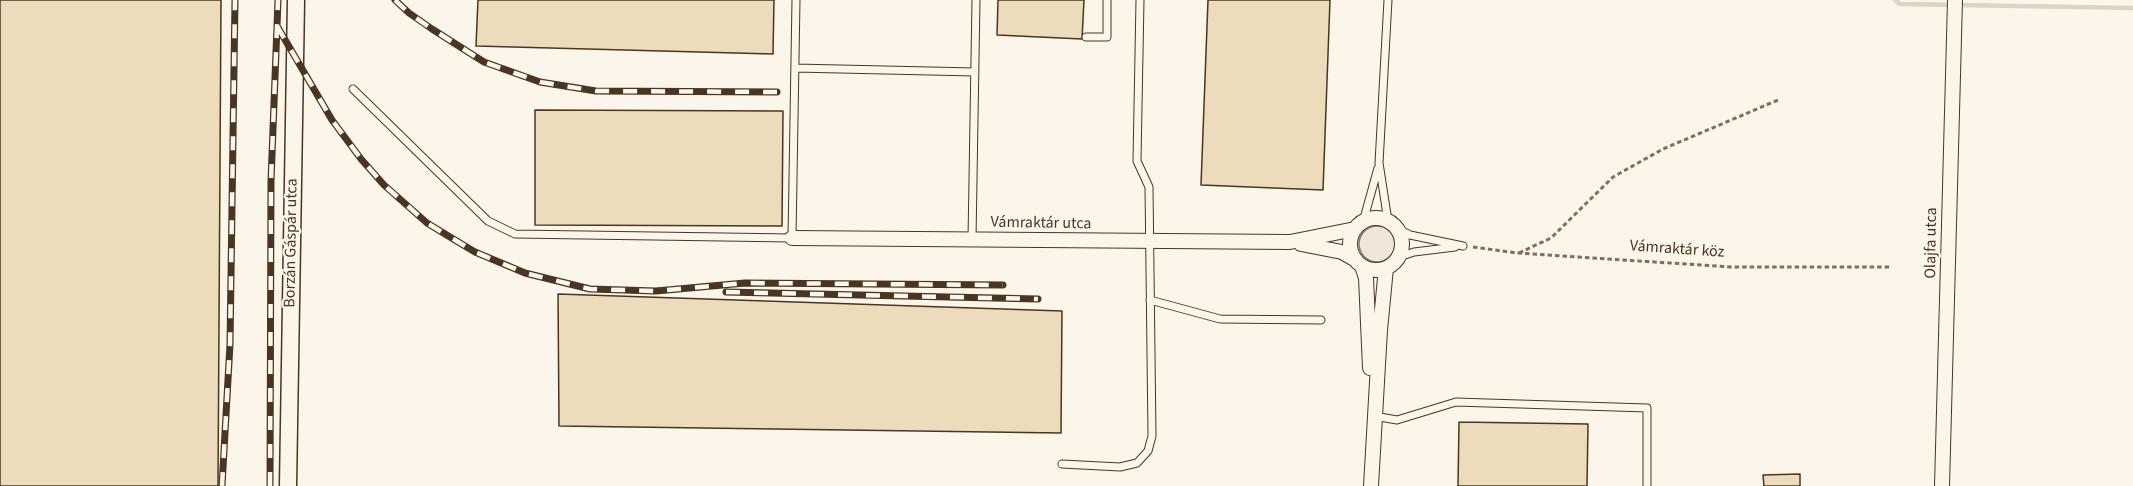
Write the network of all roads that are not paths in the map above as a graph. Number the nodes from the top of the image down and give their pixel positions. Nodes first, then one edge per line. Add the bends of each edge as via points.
1 (296, 0) edge
2 (796, 0) edge
3 (976, 0) edge
4 (1107, 0) edge
5 (1140, 0) edge
6 (1388, 0) edge
7 (1955, 0) edge
8 (1086, 37) dead end
9 (795, 68) junction
10 (975, 72) junction
11 (353, 89) dead end
12 (1379, 163) junction
13 (1393, 225) junction
14 (1359, 226) junction
15 (792, 238) junction
16 (972, 239) junction
17 (1150, 242) junction
18 (1290, 242) junction
19 (1399, 257) junction
20 (1359, 263) junction
21 (1386, 268) junction
22 (1150, 300) junction
23 (1321, 320) dead end
24 (1374, 416) junction
25 (1373, 442) junction
26 (1062, 464) dead end
27 (288, 486) edge
28 (1371, 486) edge
29 (1647, 486) edge
30 (1942, 486) edge

1 - 27 street, Borzán Gáspár utca
2 - 9 lane
3 - 10 lane
4 - 8 lane via 1107,37
5 - 17 lane via 1137,161 1149,187
6 - 12 lane
7 - 30 street, Olajfa utca
9 - 10 lane
9 - 15 lane
10 - 16 lane
11 - 15 lane via 488,221 515,234
12 - 13 lane
12 - 14 lane
13 - 14 street via 1371,219
13 - 19 street via 1402,241
13 - 19 lane via 1410,235 1463,246
14 - 18 street, Vámraktár utca
14 - 20 street via 1351,240 1351,250
15 - 16 street, Vámraktár utca
16 - 17 street, Vámraktár utca
17 - 18 street, Vámraktár utca
17 - 22 lane
18 - 20 street, Vámraktár utca via 1342,252
19 - 21 street
20 - 21 street via 1370,269
20 - 25 street via 1366,278
21 - 24 street
22 - 23 lane via 1220,319
22 - 26 lane via 1152,436 1148,451 1137,463 1120,467
24 - 25 street
24 - 29 lane via 1397,420 1456,402 1647,408
25 - 28 street

